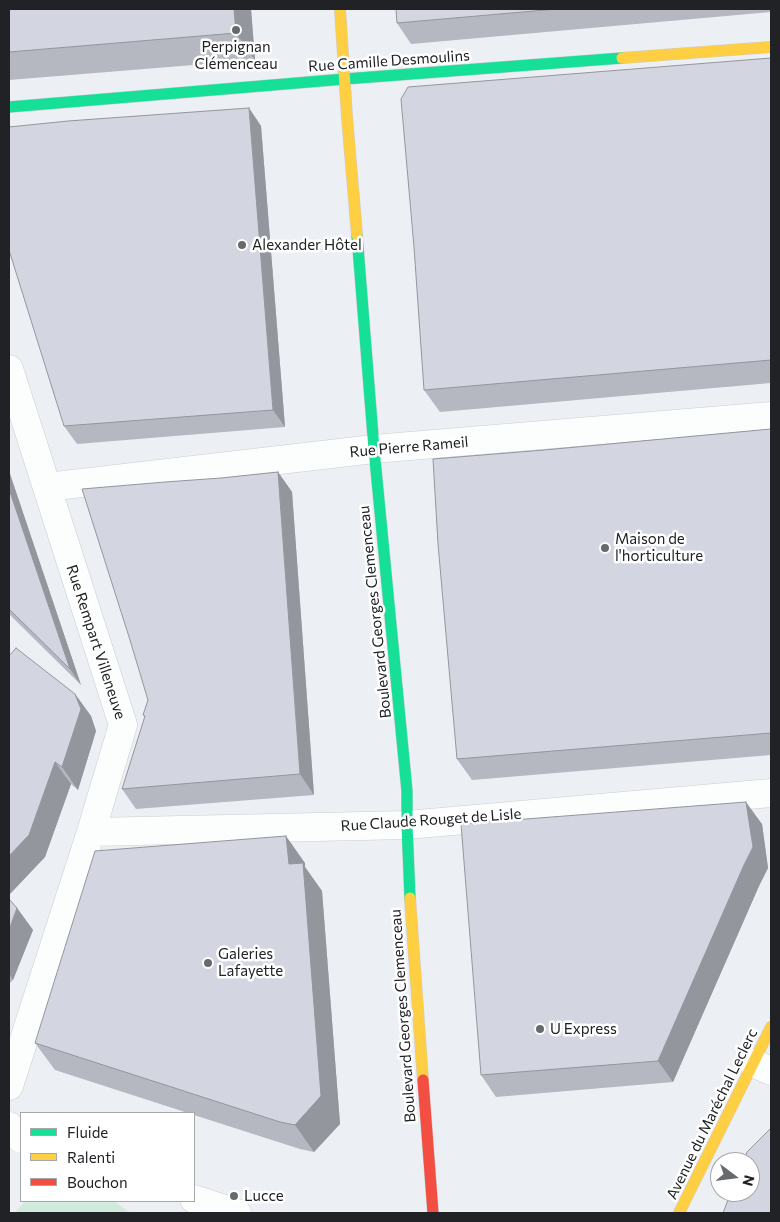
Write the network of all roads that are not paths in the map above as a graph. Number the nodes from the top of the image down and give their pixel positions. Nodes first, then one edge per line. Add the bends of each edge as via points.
1 (340, 9) edge
2 (771, 47) edge
3 (344, 79) junction
4 (9, 106) edge
5 (9, 369) edge
6 (771, 416) edge
7 (374, 449) junction
8 (47, 487) junction
9 (771, 793) edge
10 (407, 825) junction
11 (91, 832) junction
12 (771, 1028) edge
13 (762, 1067) edge
14 (9, 1086) edge
15 (9, 1126) edge
16 (20, 1140) edge
17 (20, 1142) edge
18 (9, 1151) edge
19 (195, 1199) edge
20 (237, 1213) edge
21 (433, 1213) edge
22 (679, 1213) edge

1 - 3 main road, Boulevard Georges Clemenceau
2 - 3 main road, Rue Camille Desmoulins
3 - 4 main road, Rue Camille Desmoulins
3 - 7 main road, Boulevard Georges Clemenceau
5 - 8 street, Rue Rempart Villeneuve
6 - 7 street, Rue Pierre Rameil
7 - 8 street, Rue Pierre Rameil
7 - 10 main road, Boulevard Georges Clemenceau via 407,791
8 - 11 street, Rue Rempart Villeneuve via 123,725
9 - 10 street, Rue Claude Rouget de Lisle
10 - 11 street, Rue Claude Rouget de Lisle
10 - 21 main road, Boulevard Georges Clemenceau
11 - 14 street, Rue Rempart Villeneuve
12 - 13 main road, Avenue du Maréchal Leclerc
13 - 22 main road, Avenue du Maréchal Leclerc
15 - 16 street
17 - 18 street
19 - 20 street

